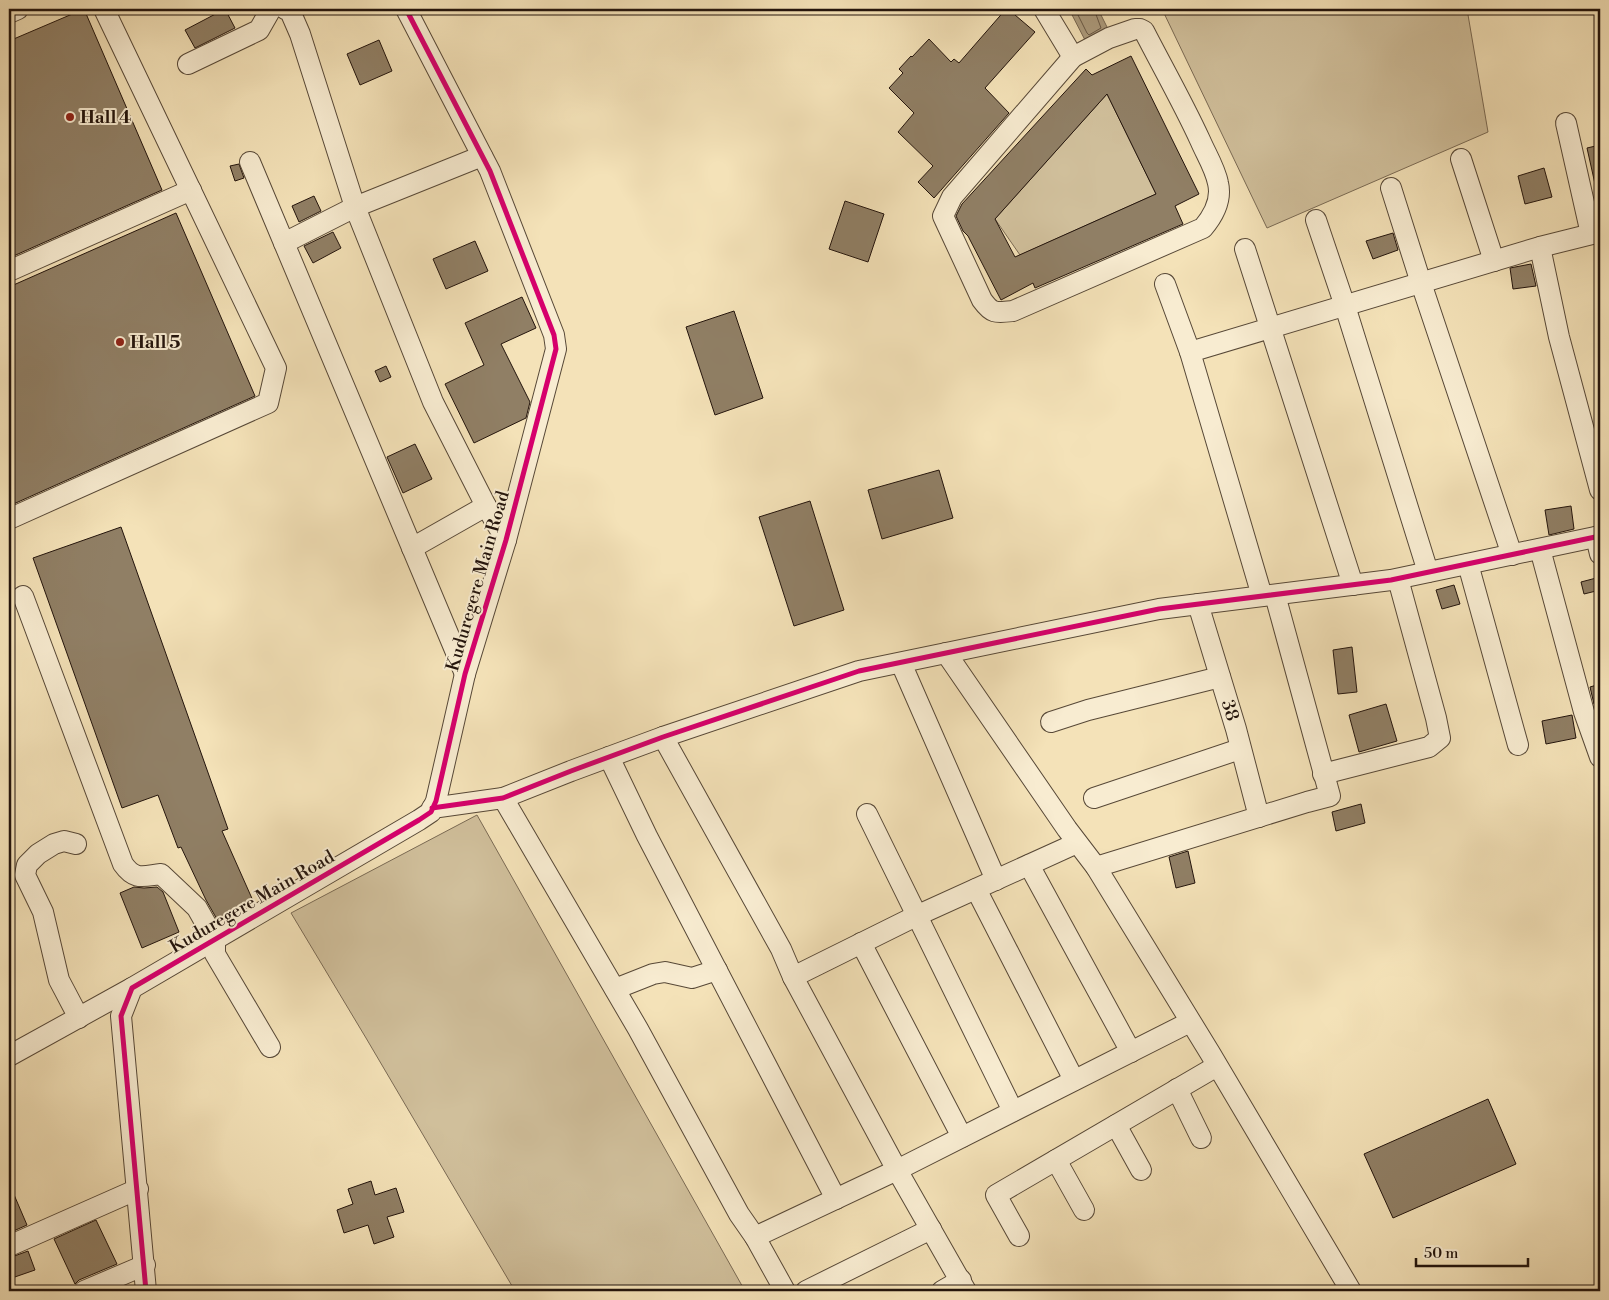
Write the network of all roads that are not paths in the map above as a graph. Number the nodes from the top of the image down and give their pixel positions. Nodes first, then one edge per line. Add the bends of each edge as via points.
1 (18, 9) edge
2 (104, 9) edge
3 (271, 9) edge
4 (285, 9) edge
5 (406, 9) edge
6 (1044, 9) edge
7 (9, 13) edge
8 (1073, 57) junction
9 (188, 64) dead end
10 (1566, 123) dead end
11 (482, 156) junction
12 (1461, 159) dead end
13 (250, 162) dead end
14 (1391, 188) dead end
15 (191, 190) junction
16 (355, 207) junction
17 (1316, 220) dead end
18 (1596, 233) edge
19 (284, 243) junction
20 (1540, 247) junction
21 (1246, 249) dead end
22 (1494, 261) junction
23 (9, 271) edge
24 (1420, 283) junction
25 (1165, 284) dead end
26 (1344, 306) junction
27 (1271, 328) junction
28 (1190, 352) junction
29 (1600, 490) edge
30 (486, 506) junction
31 (9, 519) edge
32 (506, 540) junction
33 (1599, 542) edge
34 (412, 548) junction
35 (1540, 549) junction
36 (1512, 555) junction
37 (1468, 564) junction
38 (1428, 572) junction
39 (1398, 579) junction
40 (1353, 585) junction
41 (23, 596) dead end
42 (1269, 596) junction
43 (1198, 604) junction
44 (946, 653) junction
45 (901, 662) junction
46 (465, 674) junction
47 (1220, 677) junction
48 (1051, 722) dead end
49 (663, 737) junction
50 (1518, 744) dead end
51 (1240, 749) junction
52 (609, 757) junction
53 (1600, 757) edge
54 (1322, 774) junction
55 (503, 798) junction
56 (1094, 798) dead end
57 (432, 808) junction
58 (867, 814) dead end
59 (1259, 817) junction
60 (1077, 843) junction
61 (76, 844) dead end
62 (1029, 865) junction
63 (1096, 867) junction
64 (17, 874) edge
65 (996, 880) junction
66 (976, 889) junction
67 (916, 916) junction
68 (215, 940) junction
69 (861, 943) junction
70 (717, 970) junction
71 (793, 977) junction
72 (132, 988) junction
73 (614, 989) junction
74 (78, 1018) junction
75 (1190, 1022) junction
76 (270, 1047) dead end
77 (1131, 1052) junction
78 (9, 1056) edge
79 (1217, 1066) junction
80 (1074, 1080) junction
81 (1177, 1089) junction
82 (1012, 1111) junction
83 (1116, 1125) junction
84 (962, 1137) junction
85 (1201, 1138) dead end
86 (1056, 1160) junction
87 (897, 1170) junction
88 (1141, 1170) dead end
89 (138, 1189) junction
90 (836, 1199) junction
91 (1084, 1210) dead end
92 (931, 1229) junction
93 (1019, 1236) dead end
94 (755, 1237) junction
95 (9, 1246) edge
96 (145, 1265) junction
97 (963, 1286) edge
98 (84, 1291) edge
99 (146, 1291) edge
100 (785, 1291) edge
101 (806, 1291) edge
102 (942, 1291) edge
103 (1352, 1291) edge

1 - 7 street
2 - 15 street
3 - 9 street via 259,30
4 - 16 street via 290,11 300,34
5 - 11 street, Kuduregere Main Road
6 - 8 street
8 - 8 street via 1109,38 1135,29 1144,32 1210,160 1218,183 1218,204 1203,228 1013,311 996,313 982,300 943,216 952,197
10 - 18 street
11 - 16 street
11 - 32 street, Kuduregere Main Road via 554,335 556,349
12 - 22 street
13 - 19 street
14 - 24 street
15 - 23 street
15 - 31 street via 276,368 268,403
16 - 19 street
16 - 30 street via 433,402
17 - 26 street
18 - 20 street
19 - 34 street
20 - 22 street
20 - 29 street via 1559,337
21 - 27 street
22 - 24 street
24 - 26 street
24 - 36 street
25 - 28 street
26 - 27 street
26 - 38 street
27 - 28 street
27 - 40 street
28 - 42 street
30 - 32 street
30 - 34 street
32 - 46 street, Kuduregere Main Road
33 - 35 street
34 - 46 street
35 - 36 street
35 - 53 street via 1584,712
36 - 37 street
37 - 38 street
37 - 50 street
38 - 39 street
39 - 40 street
39 - 54 street via 1440,738 1429,747
40 - 42 street
41 - 68 street via 123,864 138,877 161,874 197,908
42 - 43 street
42 - 54 street
43 - 44 street
43 - 47 street, 38
44 - 45 street
44 - 60 street
45 - 49 street via 859,671
45 - 65 street
46 - 57 street, Kuduregere Main Road
47 - 48 street
47 - 51 street, 38
49 - 52 street
49 - 71 street via 781,949
51 - 56 street
51 - 59 street, 38
52 - 55 street
52 - 70 street
54 - 59 street via 1330,796
55 - 57 street
55 - 73 street
57 - 68 street, Kuduregere Main Road via 420,820
58 - 67 street
59 - 63 street
60 - 62 street
60 - 63 street
61 - 64 street via 64,841 54,844
62 - 65 street
62 - 77 street
63 - 75 street
64 - 74 street via 43,912 59,980
65 - 66 street
66 - 67 street
66 - 80 street
67 - 69 street
67 - 82 street
68 - 72 street, Kuduregere Main Road
68 - 76 street via 215,954
69 - 71 street
69 - 84 street
70 - 73 street via 692,978 664,972 653,974
70 - 90 street
71 - 87 street
72 - 74 street, Kuduregere Main Road
72 - 89 street via 121,1016
73 - 94 street via 739,1214
74 - 78 street, Kuduregere Main Road
75 - 77 street
75 - 79 street
77 - 80 street
79 - 81 street
79 - 103 street
80 - 82 street
81 - 83 street
81 - 85 street
82 - 84 street
83 - 86 street
83 - 88 street
84 - 87 street
86 - 91 street
86 - 93 street via 996,1195
87 - 90 street
87 - 92 street
89 - 95 street
89 - 96 street
90 - 94 street
92 - 97 street
92 - 101 street
94 - 100 street
96 - 98 street
96 - 99 street
97 - 102 street

